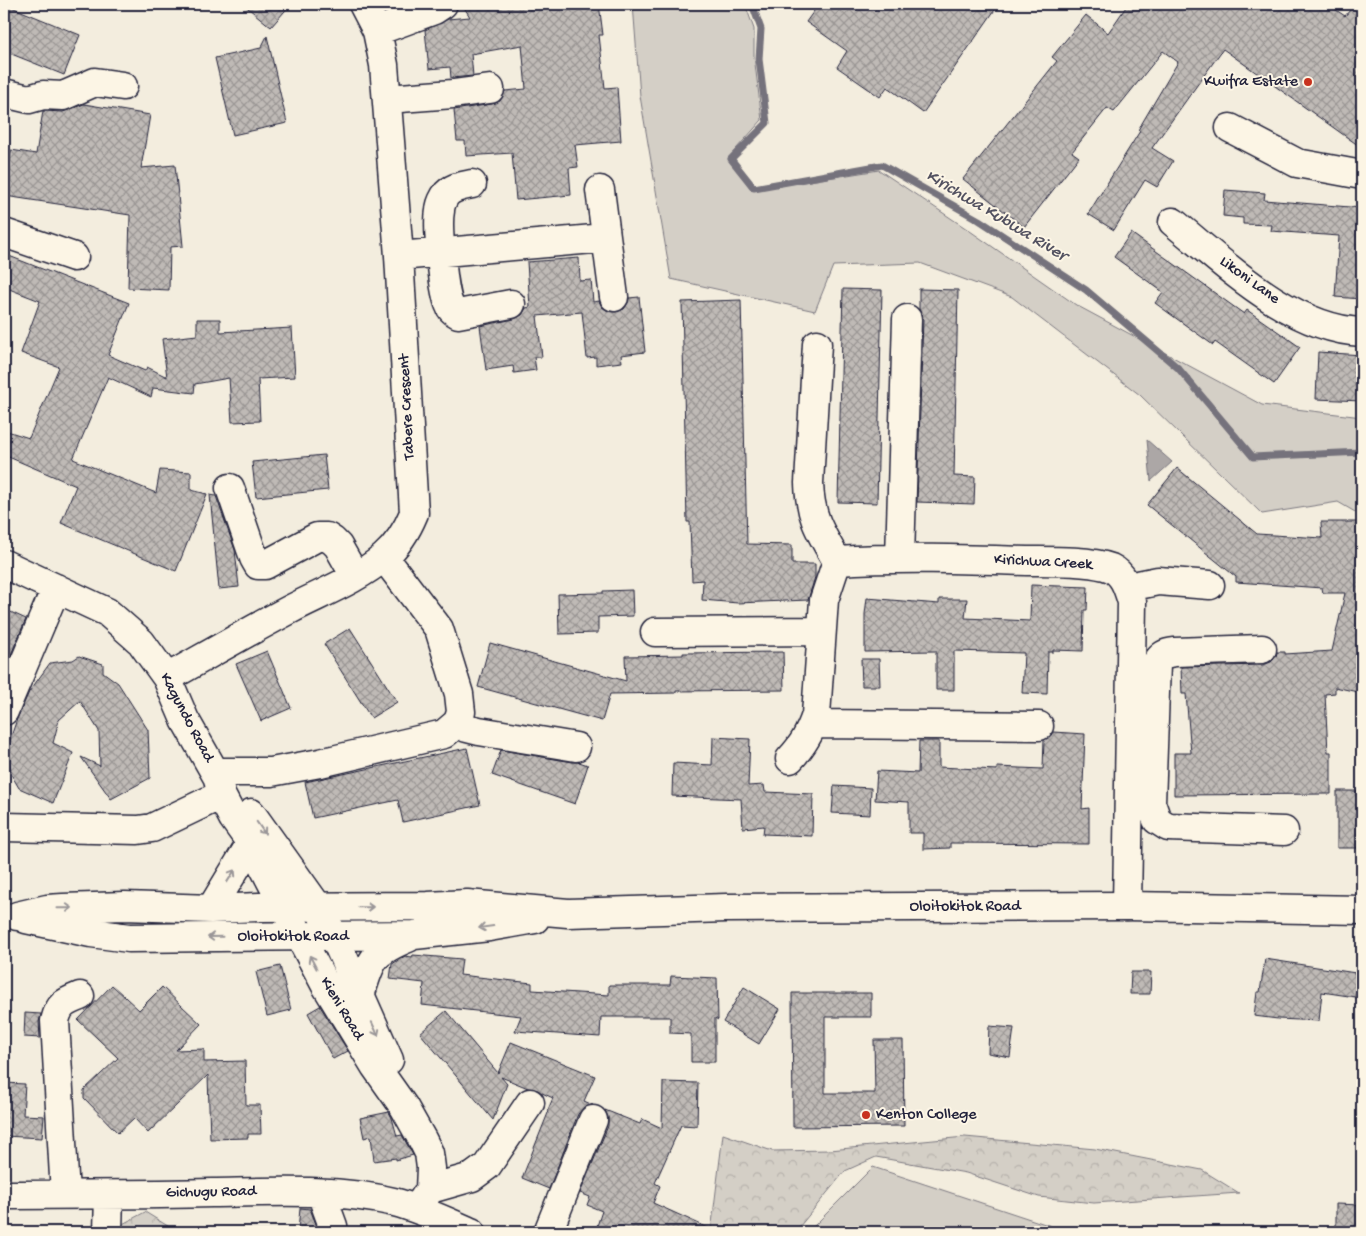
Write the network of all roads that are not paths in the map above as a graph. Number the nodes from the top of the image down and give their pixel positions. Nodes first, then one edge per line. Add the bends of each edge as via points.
1 (363, 4) edge
2 (443, 4) edge
3 (377, 31) junction
4 (123, 86) dead end
5 (490, 89) dead end
6 (4, 93) edge
7 (387, 99) junction
8 (1230, 128) dead end
9 (1362, 175) edge
10 (472, 184) dead end
11 (600, 190) dead end
12 (1173, 222) dead end
13 (4, 233) edge
14 (605, 238) junction
15 (441, 253) junction
16 (398, 256) junction
17 (74, 257) dead end
18 (614, 297) dead end
19 (512, 304) dead end
20 (907, 319) dead end
21 (1362, 332) edge
22 (817, 344) dead end
23 (230, 488) dead end
24 (384, 557) junction
25 (900, 558) junction
26 (837, 561) junction
27 (4, 564) edge
28 (355, 576) junction
29 (1210, 585) dead end
30 (1128, 587) junction
31 (56, 588) junction
32 (820, 631) junction
33 (655, 632) dead end
34 (1262, 649) dead end
35 (167, 678) junction
36 (4, 712) edge
37 (458, 722) junction
38 (813, 724) junction
39 (1039, 726) dead end
40 (576, 747) dead end
41 (790, 759) dead end
42 (218, 782) junction
43 (1140, 794) junction
44 (4, 826) edge
45 (1284, 831) dead end
46 (250, 843) junction
47 (1127, 906) junction
48 (284, 908) junction
49 (318, 908) junction
50 (210, 909) junction
51 (1362, 910) edge
52 (568, 913) junction
53 (10, 916) edge
54 (298, 935) junction
55 (414, 935) junction
56 (334, 936) junction
57 (80, 996) dead end
58 (360, 996) junction
59 (530, 1103) dead end
60 (404, 1107) junction
61 (593, 1120) dead end
62 (321, 1193) junction
63 (65, 1194) junction
64 (4, 1195) edge
65 (109, 1195) junction
66 (425, 1210) edge
67 (108, 1232) edge
68 (328, 1232) edge
69 (471, 1232) edge
70 (548, 1232) edge

1 - 3 street, Tabere Crescent
2 - 3 street
3 - 7 street, Tabere Crescent
4 - 6 street via 95,82 62,96 43,95 29,99
5 - 7 street
7 - 16 street, Tabere Crescent
8 - 9 street via 1297,163
10 - 15 street via 453,188 444,198 439,212
11 - 14 street
12 - 21 street, Likoni Lane via 1260,293 1310,320
13 - 17 street
14 - 15 street
14 - 18 street
15 - 16 street
15 - 19 street via 446,297 455,313
16 - 24 street, Tabere Crescent via 414,513 408,528
20 - 25 street
22 - 26 street via 809,499 814,519
23 - 28 street via 258,565 266,565 317,537 327,537 338,546
24 - 28 street, Tabere Crescent
24 - 37 street via 439,629 459,694 461,712
25 - 26 street, Kirichwa Creek
25 - 30 street, Kirichwa Creek via 1086,563 1111,568
26 - 32 street via 824,600
27 - 31 street, Kagundo Road
28 - 35 street, Tabere Crescent
29 - 30 street via 1158,581
30 - 43 street via 1132,602
31 - 35 street, Kagundo Road via 107,612 141,642
31 - 36 street
32 - 33 street
32 - 38 street
34 - 43 street via 1175,652 1165,653 1159,658
35 - 42 street, Kagundo Road
37 - 40 street via 479,731
37 - 42 street via 444,734 320,763
38 - 39 street
38 - 41 street via 803,745
42 - 44 street via 152,828
42 - 46 street, Kagundo Road via 233,818
42 -> 49 street, Kagundo Road via 232,788
43 - 45 street via 1158,820 1168,827
43 - 47 street
46 - 48 street, Kagundo Road
50 -> 46 street
47 - 51 street, Oloitokitok Road
47 - 52 street, Oloitokitok Road via 726,908
48 - 49 street, Oloitokitok Road
48 - 50 street, Oloitokitok Road
48 - 54 street, Kieni Road
49 -> 52 street, Oloitokitok Road via 467,904
49 - 56 street, Kieni Road
53 -> 50 street, Oloitokitok Road via 63,908
52 -> 55 street, Oloitokitok Road via 488,927
54 -> 53 street, Oloitokitok Road via 129,938 91,934
54 - 56 street, Oloitokitok Road
60 -> 54 street, Kieni Road via 375,1066
55 - 56 street, Oloitokitok Road
55 - 58 street via 389,945 374,957
56 - 58 street, Kieni Road
57 - 63 street via 61,1005 54,1021
58 -> 60 street, Kieni Road via 389,1059
59 - 66 street via 487,1166
60 - 66 street, Kieni Road via 428,1153 431,1168
61 - 70 street
62 - 65 street, Gichugu Road
62 - 66 street, Gichugu Road via 367,1197
62 - 68 street via 333,1226
63 - 64 street, Gichugu Road
63 - 65 street, Gichugu Road
65 - 67 street
66 - 69 street

